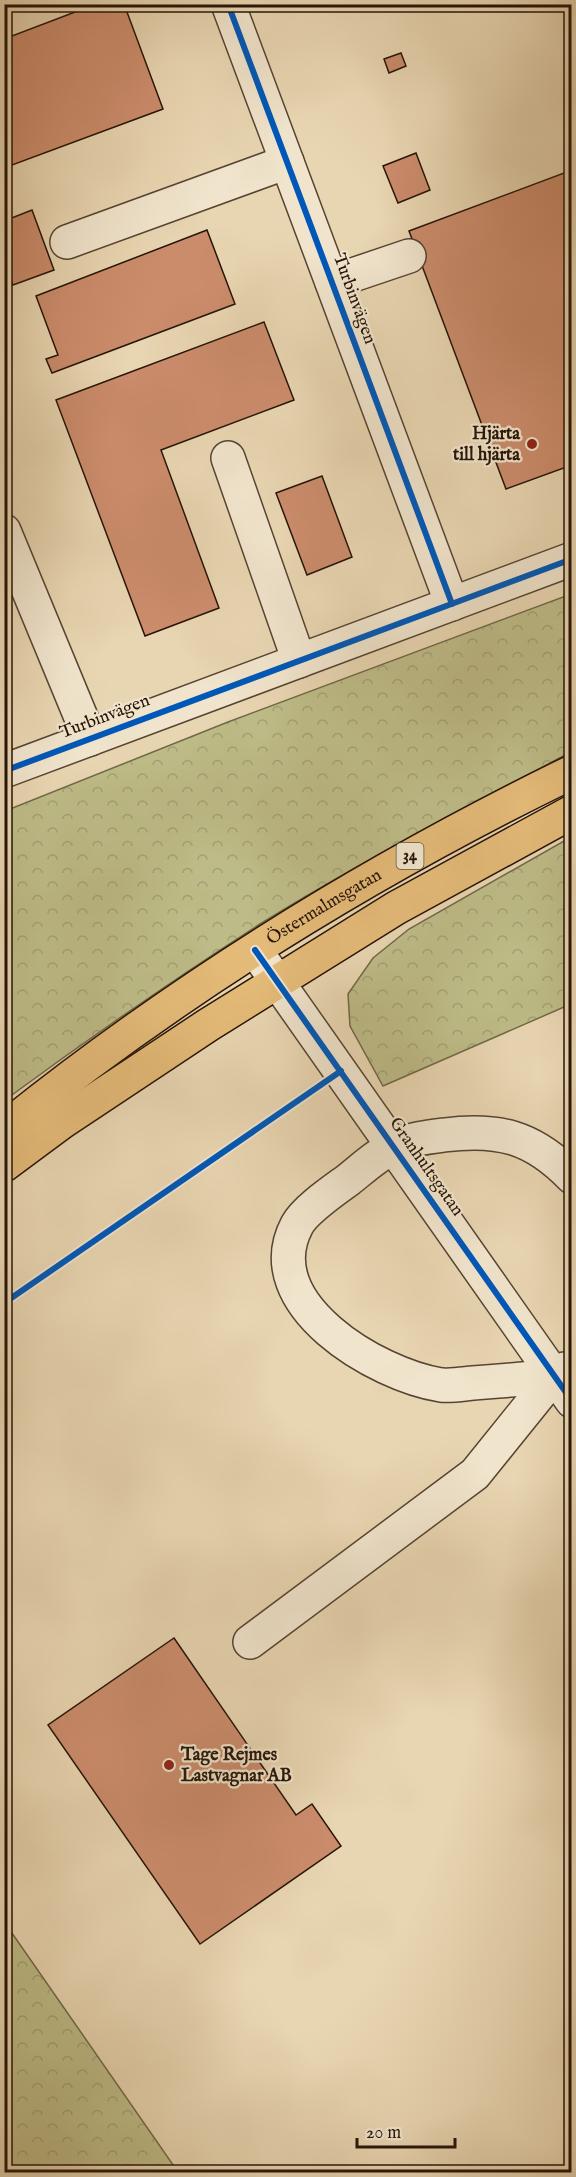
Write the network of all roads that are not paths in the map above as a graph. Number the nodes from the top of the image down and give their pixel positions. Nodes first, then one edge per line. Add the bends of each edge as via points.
1 (228, 4) edge
2 (287, 162) junction
3 (67, 242) dead end
4 (409, 256) dead end
5 (332, 282) junction
6 (228, 458) dead end
7 (4, 531) edge
8 (572, 559) edge
9 (453, 604) junction
10 (299, 661) junction
11 (90, 738) junction
12 (4, 771) edge
13 (572, 772) edge
14 (572, 812) edge
15 (255, 950) junction
16 (278, 983) junction
17 (4, 1129) edge
18 (394, 1146) junction
19 (4, 1165) edge
20 (572, 1177) edge
21 (566, 1381) edge
22 (250, 1642) dead end

1 - 2 street, Turbinvägen
2 - 3 street
2 - 5 street, Turbinvägen
4 - 5 street
5 - 9 street, Turbinvägen
6 - 10 street
7 - 11 street
8 - 9 street, Turbinvägen
9 - 10 street, Turbinvägen
10 - 11 street, Turbinvägen
11 - 12 street, Turbinvägen
13 - 15 main road, Östermalmsgatan / 34 via 483,815 376,875
14 - 16 main road, 34 via 396,908
15 - 16 street, Granhultsgatan
15 - 17 main road, Östermalmsgatan / 34 via 189,993
16 - 18 street, Granhultsgatan
16 - 19 main road, 34 via 208,1025
18 - 20 street via 478,1131 508,1135 539,1149
18 - 21 street, Granhultsgatan
18 - 21 street via 327,1195 297,1225 289,1254 289,1277 306,1307 324,1327 352,1347 403,1374 442,1385
21 - 22 street via 475,1474

